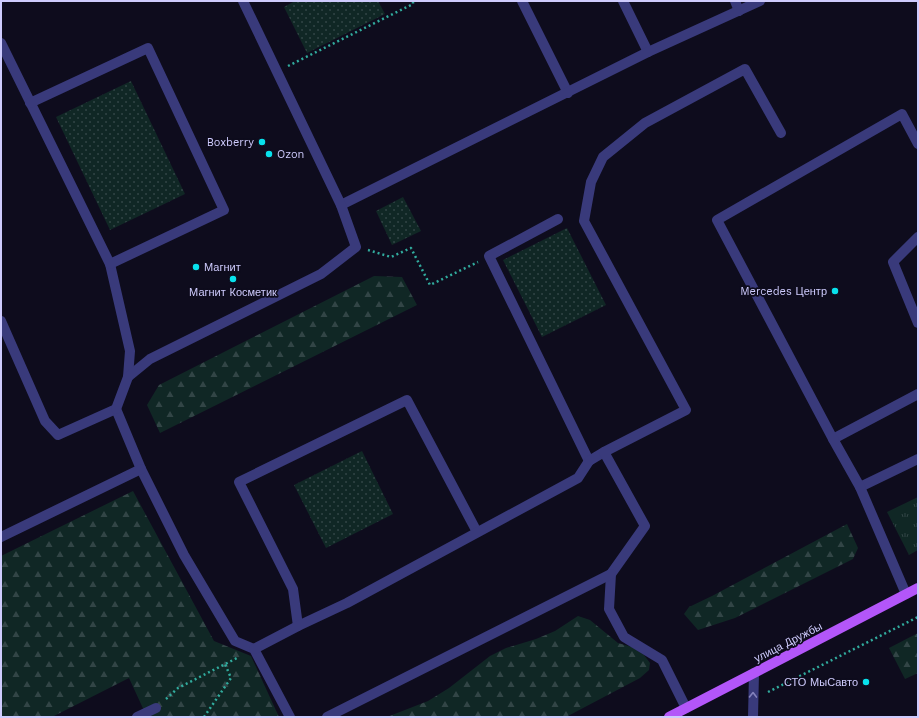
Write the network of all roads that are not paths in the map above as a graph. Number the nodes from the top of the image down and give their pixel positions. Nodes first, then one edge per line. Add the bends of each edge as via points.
1 (243, 1) edge
2 (522, 1) edge
3 (623, 1) edge
4 (735, 1) edge
5 (760, 1) edge
6 (739, 11) junction
7 (1, 43) edge
8 (648, 52) junction
9 (568, 93) junction
10 (30, 103) junction
11 (781, 133) dead end
12 (918, 144) edge
13 (341, 205) junction
14 (558, 219) dead end
15 (918, 237) edge
16 (110, 264) junction
17 (1, 321) edge
18 (918, 323) edge
19 (128, 377) junction
20 (918, 394) edge
21 (116, 409) junction
22 (833, 439) junction
23 (604, 452) junction
24 (918, 460) edge
25 (589, 461) junction
26 (140, 470) junction
27 (860, 487) junction
28 (477, 532) junction
29 (1, 537) edge
30 (611, 574) junction
31 (918, 588) edge
32 (906, 594) junction
33 (298, 626) junction
34 (254, 649) junction
35 (754, 673) junction
36 (156, 708) road end
37 (686, 708) junction
38 (137, 717) edge
39 (290, 717) edge
40 (327, 717) edge
41 (669, 717) edge
42 (753, 717) edge

1 - 13 lane
2 - 9 lane
3 - 8 lane
4 - 6 lane
5 - 6 lane
6 - 8 lane
7 - 10 lane
8 - 9 lane
9 - 13 lane
10 - 16 lane
10 - 16 lane via 148,48 224,210
11 - 23 lane via 745,69 645,123 603,157 591,182 584,221 686,410
12 - 22 lane via 902,114 717,220
13 - 19 lane via 356,247 321,274 150,360
14 - 25 lane via 489,256
15 - 18 lane via 893,262
16 - 19 lane via 130,351
17 - 21 lane via 45,421 58,435
19 - 21 lane
20 - 22 lane
21 - 26 lane
22 - 27 lane
23 - 25 lane
23 - 30 lane via 645,526
24 - 27 lane
25 - 28 lane via 578,478
26 - 29 lane
26 - 34 lane via 184,555 236,641
27 - 32 lane
28 - 33 lane via 347,603
28 - 33 lane via 407,400 239,482 293,590
30 - 37 lane via 608,609 624,637 662,660
30 - 40 lane
31 - 32 main road, улица Дружбы
32 - 35 main road, улица Дружбы
33 - 34 lane
34 - 39 lane
35 - 37 main road, улица Дружбы
42 -> 35 lane
36 - 38 lane
37 - 41 main road, улица Дружбы

